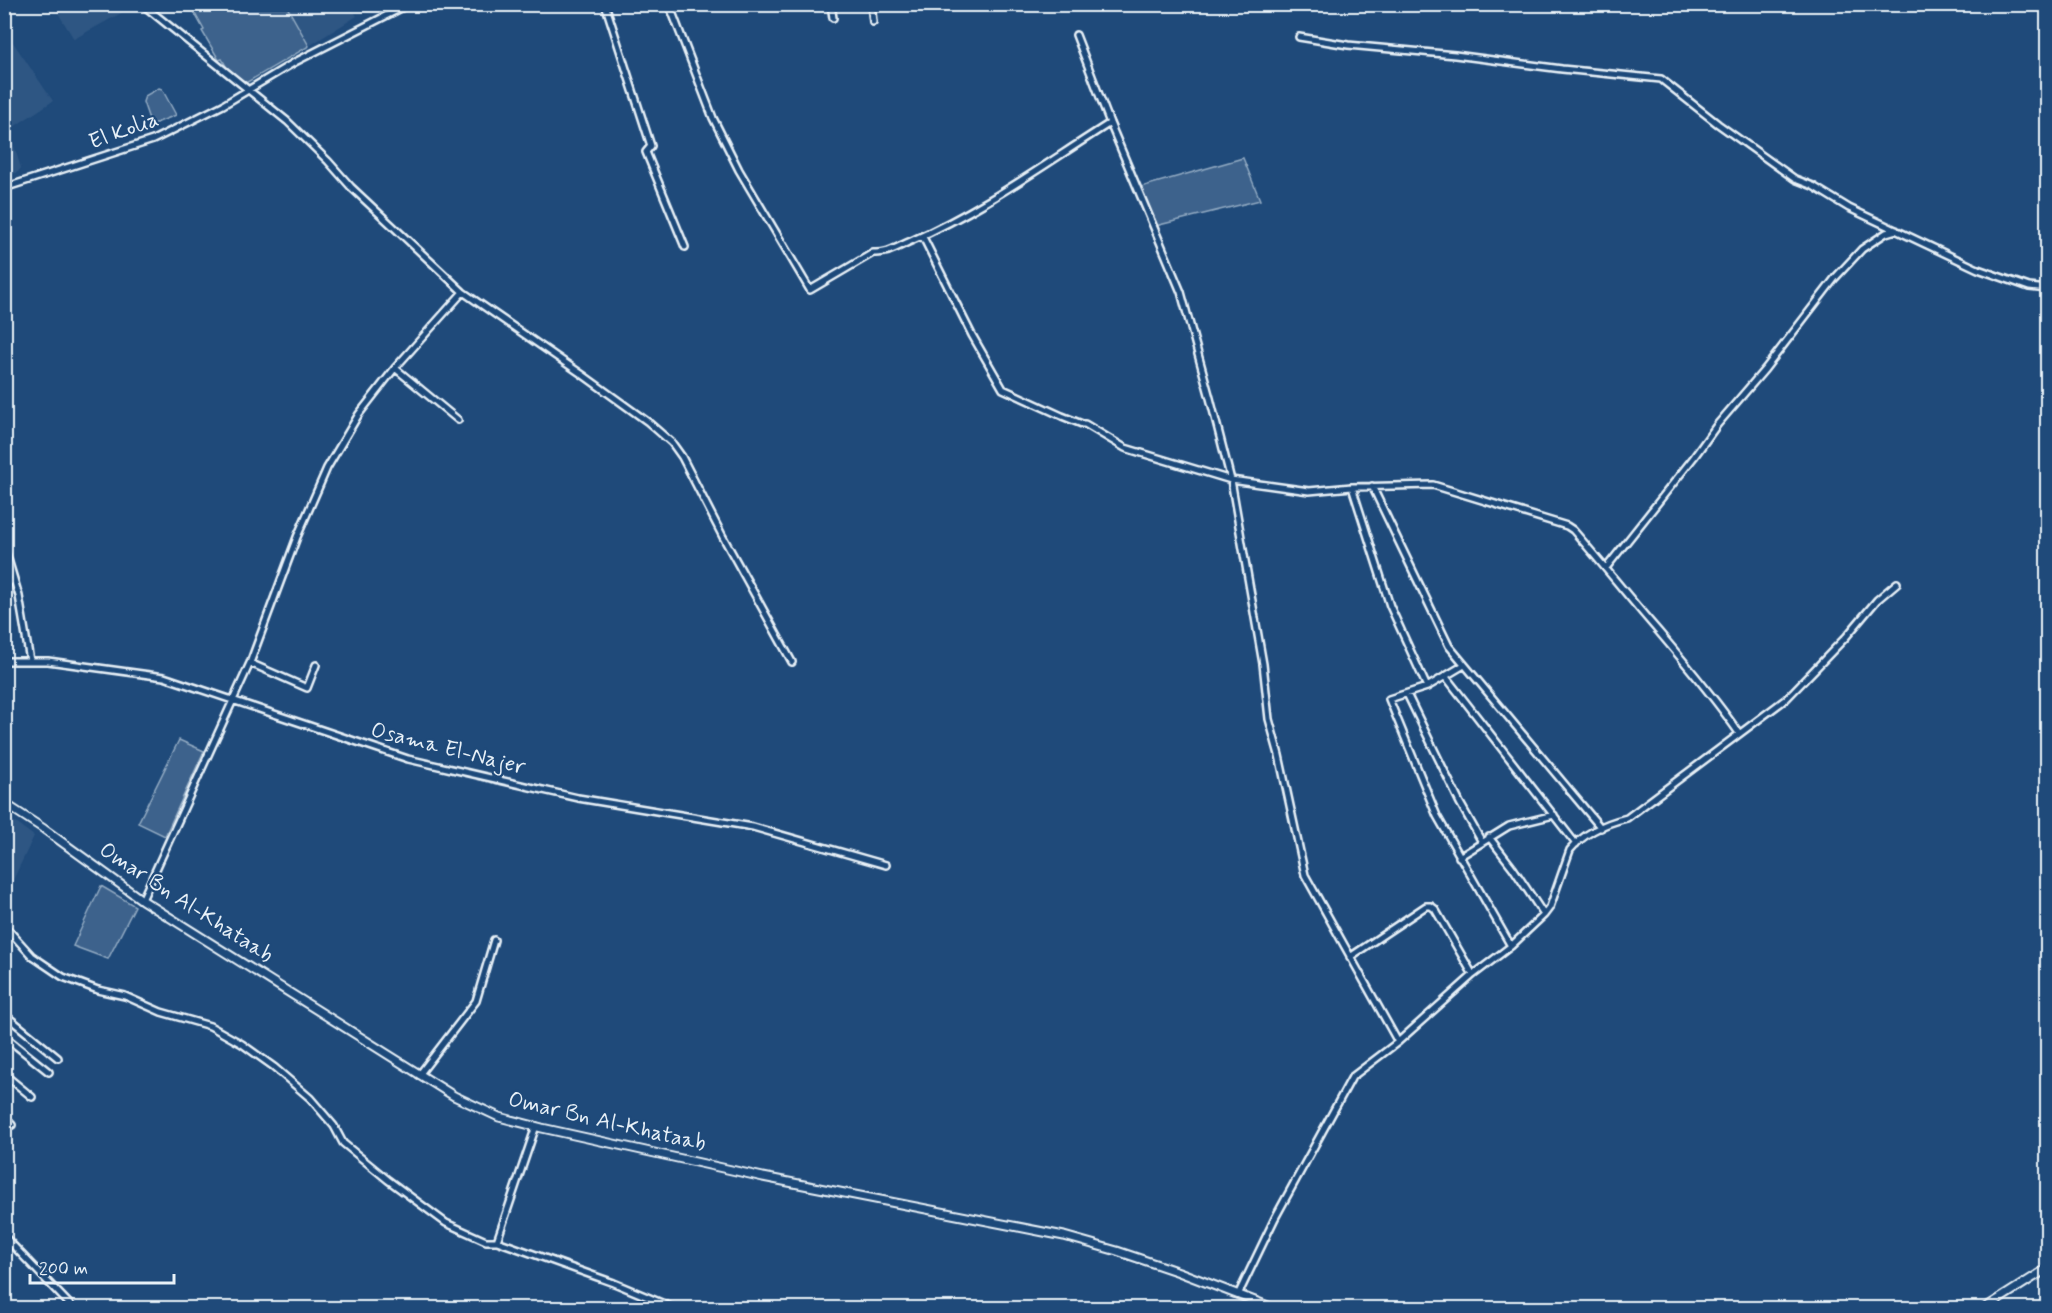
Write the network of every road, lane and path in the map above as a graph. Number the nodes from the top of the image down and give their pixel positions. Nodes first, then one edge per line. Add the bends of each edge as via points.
1 (142, 4) edge
2 (409, 4) edge
3 (605, 4) edge
4 (669, 4) edge
5 (831, 4) edge
6 (871, 4) edge
7 (833, 18) dead end
8 (873, 22) dead end
9 (1076, 35) dead end
10 (1299, 37) dead end
11 (248, 90) junction
12 (1110, 123) junction
13 (4, 188) edge
14 (1896, 230) junction
15 (923, 237) junction
16 (686, 247) dead end
17 (2048, 289) edge
18 (463, 292) junction
19 (395, 368) junction
20 (458, 420) dead end
21 (1232, 480) junction
22 (1372, 486) junction
23 (1352, 487) junction
24 (4, 546) edge
25 (6, 558) edge
26 (1606, 568) junction
27 (14, 580) junction
28 (1897, 583) dead end
29 (4, 584) edge
30 (4, 661) edge
31 (30, 661) junction
32 (792, 662) dead end
33 (250, 663) junction
34 (316, 665) dead end
35 (1464, 665) junction
36 (1446, 677) junction
37 (1427, 687) junction
38 (1407, 694) junction
39 (233, 699) junction
40 (1739, 733) junction
41 (4, 803) edge
42 (1554, 815) junction
43 (1601, 828) junction
44 (1489, 837) junction
45 (1482, 842) junction
46 (1575, 843) junction
47 (1459, 858) junction
48 (886, 865) dead end
49 (142, 900) junction
50 (1544, 915) junction
51 (4, 925) edge
52 (494, 940) dead end
53 (1511, 946) junction
54 (1350, 957) junction
55 (1473, 975) junction
56 (4, 1014) edge
57 (4, 1036) edge
58 (1398, 1042) junction
59 (58, 1058) dead end
60 (49, 1072) dead end
61 (4, 1074) edge
62 (419, 1075) junction
63 (32, 1097) dead end
64 (4, 1116) edge
65 (12, 1125) dead end
66 (536, 1126) junction
67 (4, 1236) edge
68 (497, 1241) junction
69 (2048, 1268) edge
70 (1238, 1295) junction
71 (73, 1308) edge
72 (674, 1308) edge
73 (1273, 1308) edge
74 (1985, 1308) edge

1 - 11 street
2 - 11 street, El Kolia
3 - 16 street via 651,146 646,152
4 - 15 street via 712,118 810,290 873,253 884,254
5 - 7 street
6 - 8 street
9 - 12 street
10 - 14 street via 1661,79 1795,179
11 - 13 street, El Kolia via 153,140
11 - 18 street via 307,140
12 - 15 street
12 - 21 street via 1181,292
14 - 17 street via 1978,269 2029,287
14 - 26 street via 1862,249 1835,278
15 - 21 street via 1003,389 1085,424 1125,448
18 - 19 street
18 - 32 street via 672,442
19 - 20 street
19 - 33 street via 359,414 327,468
21 - 23 street via 1309,491
21 - 54 street via 1269,719 1305,875
22 - 23 street
22 - 26 street via 1433,485 1567,526
22 - 35 street via 1449,646
23 - 37 street via 1390,606
24 - 25 street
25 - 27 street
26 - 40 street via 1695,673
27 - 29 street
27 - 31 street
28 - 40 street via 1786,699
30 - 31 street, Osama El-Najer
31 - 39 street, Osama El-Najer via 164,677
33 - 34 street via 307,688
33 - 39 street
35 - 36 street
35 - 43 street
36 - 37 street
36 - 42 street
37 - 38 street
38 - 45 street
38 - 47 street via 1389,699 1428,797
39 - 48 street, Osama El-Najer via 408,759 578,798 753,827
39 - 49 street
40 - 43 street via 1627,818
41 - 49 main road, Omar Bn Al-Khataab
42 - 44 street via 1509,826
42 - 46 street
43 - 46 street
44 - 45 street
44 - 50 street
45 - 47 street
46 - 50 street
47 - 53 street
49 - 62 main road, Omar Bn Al-Khataab
50 - 53 street
51 - 68 street via 32,956 63,977 210,1026 242,1044 310,1098 344,1143 388,1180 446,1223 486,1242
52 - 62 street via 476,1000
53 - 55 street
54 - 55 street via 1431,906
54 - 58 street
55 - 58 street
56 - 59 street
57 - 60 street
58 - 70 street via 1352,1077
61 - 63 street
62 - 66 main road, Omar Bn Al-Khataab via 499,1117
64 - 65 street
66 - 68 street
66 - 70 main road, Omar Bn Al-Khataab via 763,1177 1064,1236
67 - 71 street
68 - 72 street via 614,1282
69 - 74 main road
70 - 73 main road, Omar Bn Al-Khataab

